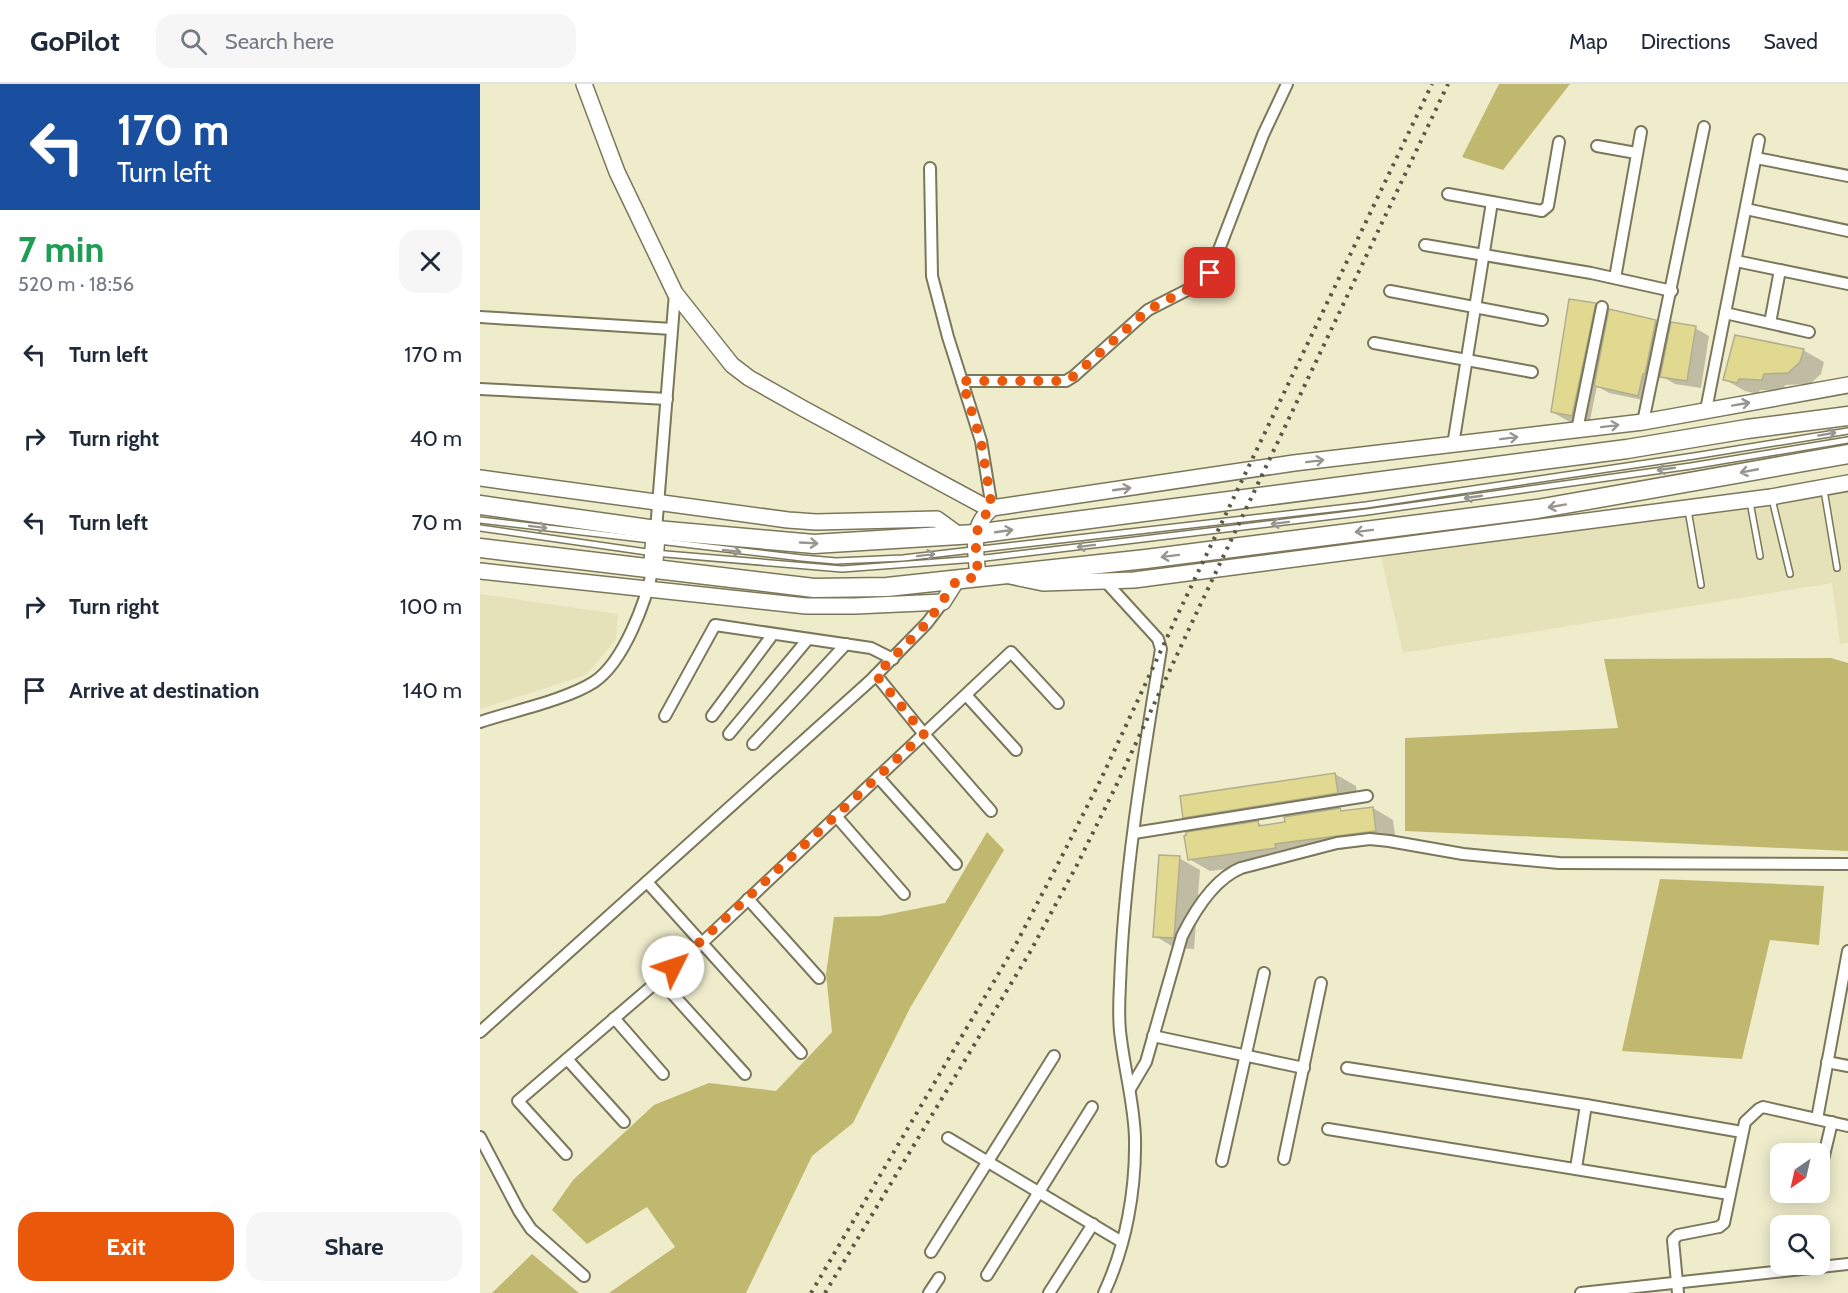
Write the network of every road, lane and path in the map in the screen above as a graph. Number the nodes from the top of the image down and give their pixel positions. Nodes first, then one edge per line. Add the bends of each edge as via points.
1 (584, 84) edge
2 (1287, 84) edge
3 (1704, 128) dead end
4 (1641, 132) dead end
5 (1759, 140) dead end
6 (1559, 142) dead end
7 (1597, 146) dead end
8 (1636, 153) junction
9 (1756, 158) junction
10 (930, 168) dead end
11 (1848, 176) edge
12 (1448, 194) dead end
13 (1492, 202) junction
14 (1746, 208) junction
15 (1848, 231) edge
16 (1425, 244) dead end
17 (1484, 253) junction
18 (1736, 261) junction
19 (1780, 270) junction
20 (1615, 278) junction
21 (1848, 284) edge
22 (1389, 291) dead end
23 (1671, 291) junction
24 (675, 293) junction
25 (1475, 307) junction
26 (1602, 307) dead end
27 (1725, 313) junction
28 (480, 317) edge
29 (1542, 320) dead end
30 (1770, 323) junction
31 (672, 329) junction
32 (1809, 332) dead end
33 (1374, 343) dead end
34 (1466, 360) junction
35 (1532, 372) dead end
36 (962, 381) junction
37 (1848, 385) edge
38 (480, 389) edge
39 (667, 399) junction
40 (1706, 410) junction
41 (1848, 416) edge
42 (1642, 422) junction
43 (1577, 430) junction
44 (1848, 430) edge
45 (1848, 440) edge
46 (1453, 445) junction
47 (1848, 454) edge
48 (480, 478) edge
49 (1848, 483) edge
50 (1823, 487) junction
51 (1771, 497) junction
52 (1749, 500) junction
53 (658, 503) junction
54 (480, 505) edge
55 (992, 508) junction
56 (1688, 508) junction
57 (480, 520) edge
58 (480, 528) edge
59 (480, 548) edge
60 (655, 548) junction
61 (973, 551) junction
62 (1760, 556) dead end
63 (1837, 568) dead end
64 (480, 571) edge
65 (1003, 574) junction
66 (1790, 574) dead end
67 (957, 580) junction
68 (1105, 581) junction
69 (1701, 585) dead end
70 (649, 589) junction
71 (943, 602) junction
72 (773, 634) junction
73 (808, 639) junction
74 (846, 644) junction
75 (893, 659) junction
76 (876, 675) junction
77 (966, 695) junction
78 (1058, 703) dead end
79 (665, 716) dead end
80 (712, 716) dead end
81 (480, 722) edge
82 (729, 734) dead end
83 (924, 734) junction
84 (753, 744) dead end
85 (1016, 750) dead end
86 (878, 777) junction
87 (1367, 796) dead end
88 (991, 811) dead end
89 (836, 816) junction
90 (1134, 833) junction
91 (956, 864) dead end
92 (1848, 864) edge
93 (647, 882) junction
94 (904, 894) dead end
95 (748, 899) junction
96 (702, 942) junction
97 (1848, 951) edge
98 (1264, 973) dead end
99 (819, 978) dead end
100 (659, 980) junction
101 (1321, 983) dead end
102 (1844, 1002) edge
103 (614, 1018) junction
104 (480, 1032) edge
105 (1154, 1036) junction
106 (801, 1053) dead end
107 (1054, 1056) dead end
108 (1247, 1056) junction
109 (567, 1059) junction
110 (1827, 1062) junction
111 (1848, 1066) edge
112 (1304, 1068) junction
113 (1347, 1068) dead end
114 (663, 1074) dead end
115 (745, 1074) dead end
116 (1130, 1089) junction
117 (1586, 1105) junction
118 (1092, 1107) dead end
119 (1816, 1119) junction
120 (624, 1122) dead end
121 (1832, 1122) junction
122 (1848, 1126) edge
123 (1328, 1129) dead end
124 (1742, 1132) junction
125 (480, 1137) edge
126 (948, 1138) dead end
127 (1827, 1143) edge
128 (566, 1154) dead end
129 (1284, 1159) dead end
130 (1222, 1161) dead end
131 (988, 1162) junction
132 (1576, 1168) junction
133 (1040, 1193) junction
134 (1729, 1194) junction
135 (1093, 1224) junction
136 (1122, 1242) junction
137 (931, 1252) dead end
138 (1848, 1264) edge
139 (987, 1275) dead end
140 (584, 1276) dead end
141 (939, 1278) dead end
142 (1677, 1288) edge
143 (929, 1293) edge
144 (1049, 1293) edge
145 (1104, 1293) edge
146 (1581, 1293) edge

1 - 24 street via 617,172
2 - 36 street via 1205,279 1148,310 1066,381
3 - 23 street
4 - 8 street
5 - 9 street
6 - 13 street via 1546,210
7 - 8 street
8 - 20 street
9 - 11 street
9 - 14 street
10 - 36 street via 932,276
12 - 13 street
13 - 17 street
14 - 15 street
14 - 18 street
16 - 17 street
17 - 20 street
17 - 25 street
18 - 19 street
18 - 27 street
19 - 21 street
19 - 30 street
20 - 23 street
22 - 25 street
23 - 42 street
24 - 31 street
24 - 55 street via 732,364 749,378
25 - 29 street
25 - 34 street
26 - 43 street
27 - 30 street
27 - 40 street
28 - 31 street
30 - 32 street
31 - 39 street
33 - 34 street
34 - 35 street
34 - 46 street
36 - 55 street via 981,441
40 -> 37 street
38 - 39 street
39 - 53 street
40 - 42 street
61 -> 41 main road
43 -> 42 street
46 -> 43 street
61 -> 44 lane via 1366,505
45 -> 61 lane via 1367,512
55 -> 46 street via 1294,463
47 -> 65 main road via 1537,509
48 - 53 street
49 - 50 street
50 - 51 street
50 - 63 lane
51 - 52 street
51 - 66 lane
52 - 56 street
52 - 62 lane
53 - 60 street
53 - 61 street via 816,522 937,519
54 - 60 main road
55 - 61 street via 985,514
56 - 68 street
56 - 69 lane
57 -> 60 lane
58 - 60 lane
59 - 60 main road
60 -> 61 main road via 814,544
61 -> 60 lane via 825,569
60 - 67 main road via 814,588 887,587
60 - 70 street
61 - 65 main road
61 - 67 main road
64 - 70 street
65 - 68 street via 1043,583
67 - 71 street
68 - 90 street via 1158,639 1161,649
70 - 71 street via 806,606
70 - 81 street via 616,658 596,681
71 - 75 street
72 - 73 street
72 - 79 street via 714,625
72 - 80 street
73 - 74 street
73 - 82 street
74 - 75 street via 871,648
74 - 84 street
75 - 76 street
76 - 83 street
76 - 93 street
77 - 78 street via 1011,652
77 - 83 street
77 - 85 street
83 - 86 street
83 - 88 street
86 - 89 street
86 - 91 street
87 - 90 street
89 - 94 street
89 - 95 street
90 - 116 street via 1120,994 1120,1036
92 - 105 street via 1559,862 1463,854 1370,839 1337,843 1241,868 1210,892 1182,936
93 - 96 street
93 - 104 street
95 - 96 street
95 - 99 street
96 - 100 street
96 - 106 street
97 - 102 street
98 - 108 street
100 - 103 street
100 - 115 street
101 - 112 street
102 - 110 street
103 - 109 street
103 - 114 street
105 - 108 street
105 - 116 street via 1145,1066
107 - 131 street
108 - 112 street
108 - 130 street
109 - 120 street
109 - 128 street via 518,1101
110 - 111 street
110 - 119 street
112 - 129 street
113 - 117 street
116 - 136 street via 1134,1157
117 - 124 street
117 - 132 street
118 - 133 street
119 - 121 street
119 - 124 street via 1763,1107 1745,1122
121 - 122 street
121 - 127 street
123 - 132 street
124 - 134 street
125 - 140 street via 531,1229
126 - 131 street
131 - 133 street
131 - 137 street
132 - 134 street
133 - 135 street
133 - 139 street
134 - 142 street via 1722,1226 1678,1235 1673,1240
135 - 136 street
135 - 144 street
136 - 145 street
138 - 142 street
141 - 143 street
142 - 146 street

